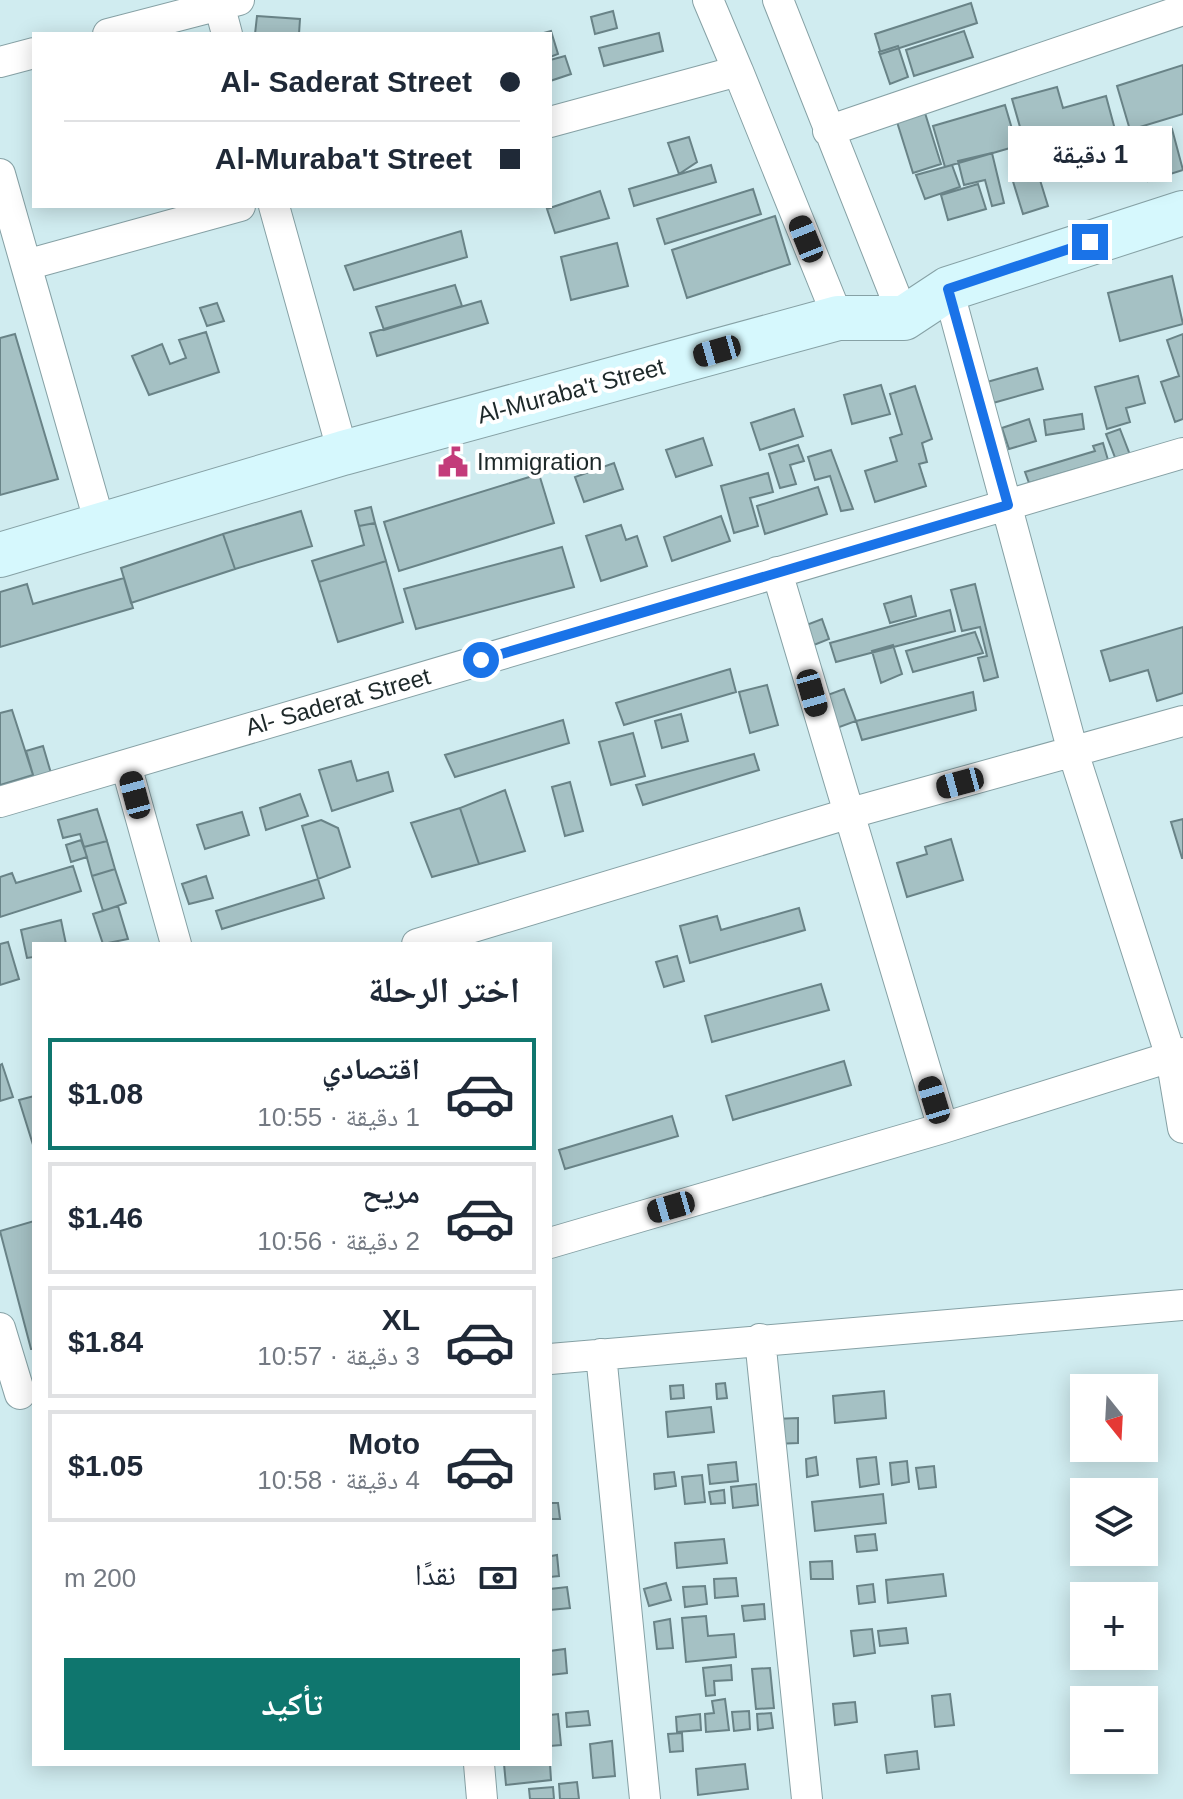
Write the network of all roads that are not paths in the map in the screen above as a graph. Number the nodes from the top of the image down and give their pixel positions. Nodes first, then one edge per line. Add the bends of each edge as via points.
1 (708, 0) edge
2 (778, 0) edge
3 (225, 2) edge
4 (1183, 10) edge
5 (115, 32) edge
6 (227, 32) edge
7 (32, 54) edge
8 (0, 62) edge
9 (738, 71) junction
10 (552, 121) edge
11 (828, 131) junction
12 (0, 174) edge
13 (233, 208) edge
14 (275, 208) edge
15 (1183, 213) edge
16 (26, 265) junction
17 (948, 289) junction
18 (838, 318) junction
19 (904, 318) junction
20 (343, 453) junction
21 (1183, 453) edge
22 (1008, 505) junction
23 (100, 524) junction
24 (0, 555) edge
25 (777, 572) junction
26 (1183, 721) edge
27 (1073, 752) junction
28 (126, 765) junction
29 (0, 802) edge
30 (847, 814) junction
31 (175, 942) edge
32 (424, 942) edge
33 (1177, 1055) edge
34 (943, 1128) junction
35 (1183, 1128) edge
36 (552, 1242) edge
37 (1183, 1305) edge
38 (0, 1328) edge
39 (760, 1339) junction
40 (601, 1354) junction
41 (552, 1359) edge
42 (18, 1395) edge
43 (479, 1766) edge
44 (482, 1799) edge
45 (645, 1799) edge
46 (807, 1799) edge

1 - 9 street
2 - 11 street
3 - 5 street
3 - 6 street
4 - 11 street
7 - 8 street
9 - 10 street
9 - 18 street
11 - 19 street
12 - 16 street
13 - 16 street
14 - 20 street
15 - 17 main road
16 - 23 street
17 - 19 main road
17 - 22 street
18 - 19 main road, Al-Muraba't Street
18 - 20 main road, Al-Muraba't Street
20 - 23 main road, Al-Muraba't Street
21 - 22 street, Al- Saderat Street
22 - 25 street, Al- Saderat Street
22 - 27 street
23 - 24 main road, Al-Muraba't Street
25 - 28 street, Al- Saderat Street
25 - 30 street
26 - 27 street
27 - 30 street
27 - 33 street
28 - 29 street, Al- Saderat Street
28 - 31 street
30 - 32 street
30 - 34 street
33 - 34 street
33 - 35 street
34 - 36 street
37 - 39 street
38 - 42 street
39 - 40 street
39 - 46 street
40 - 41 street
40 - 45 street
43 - 44 street

